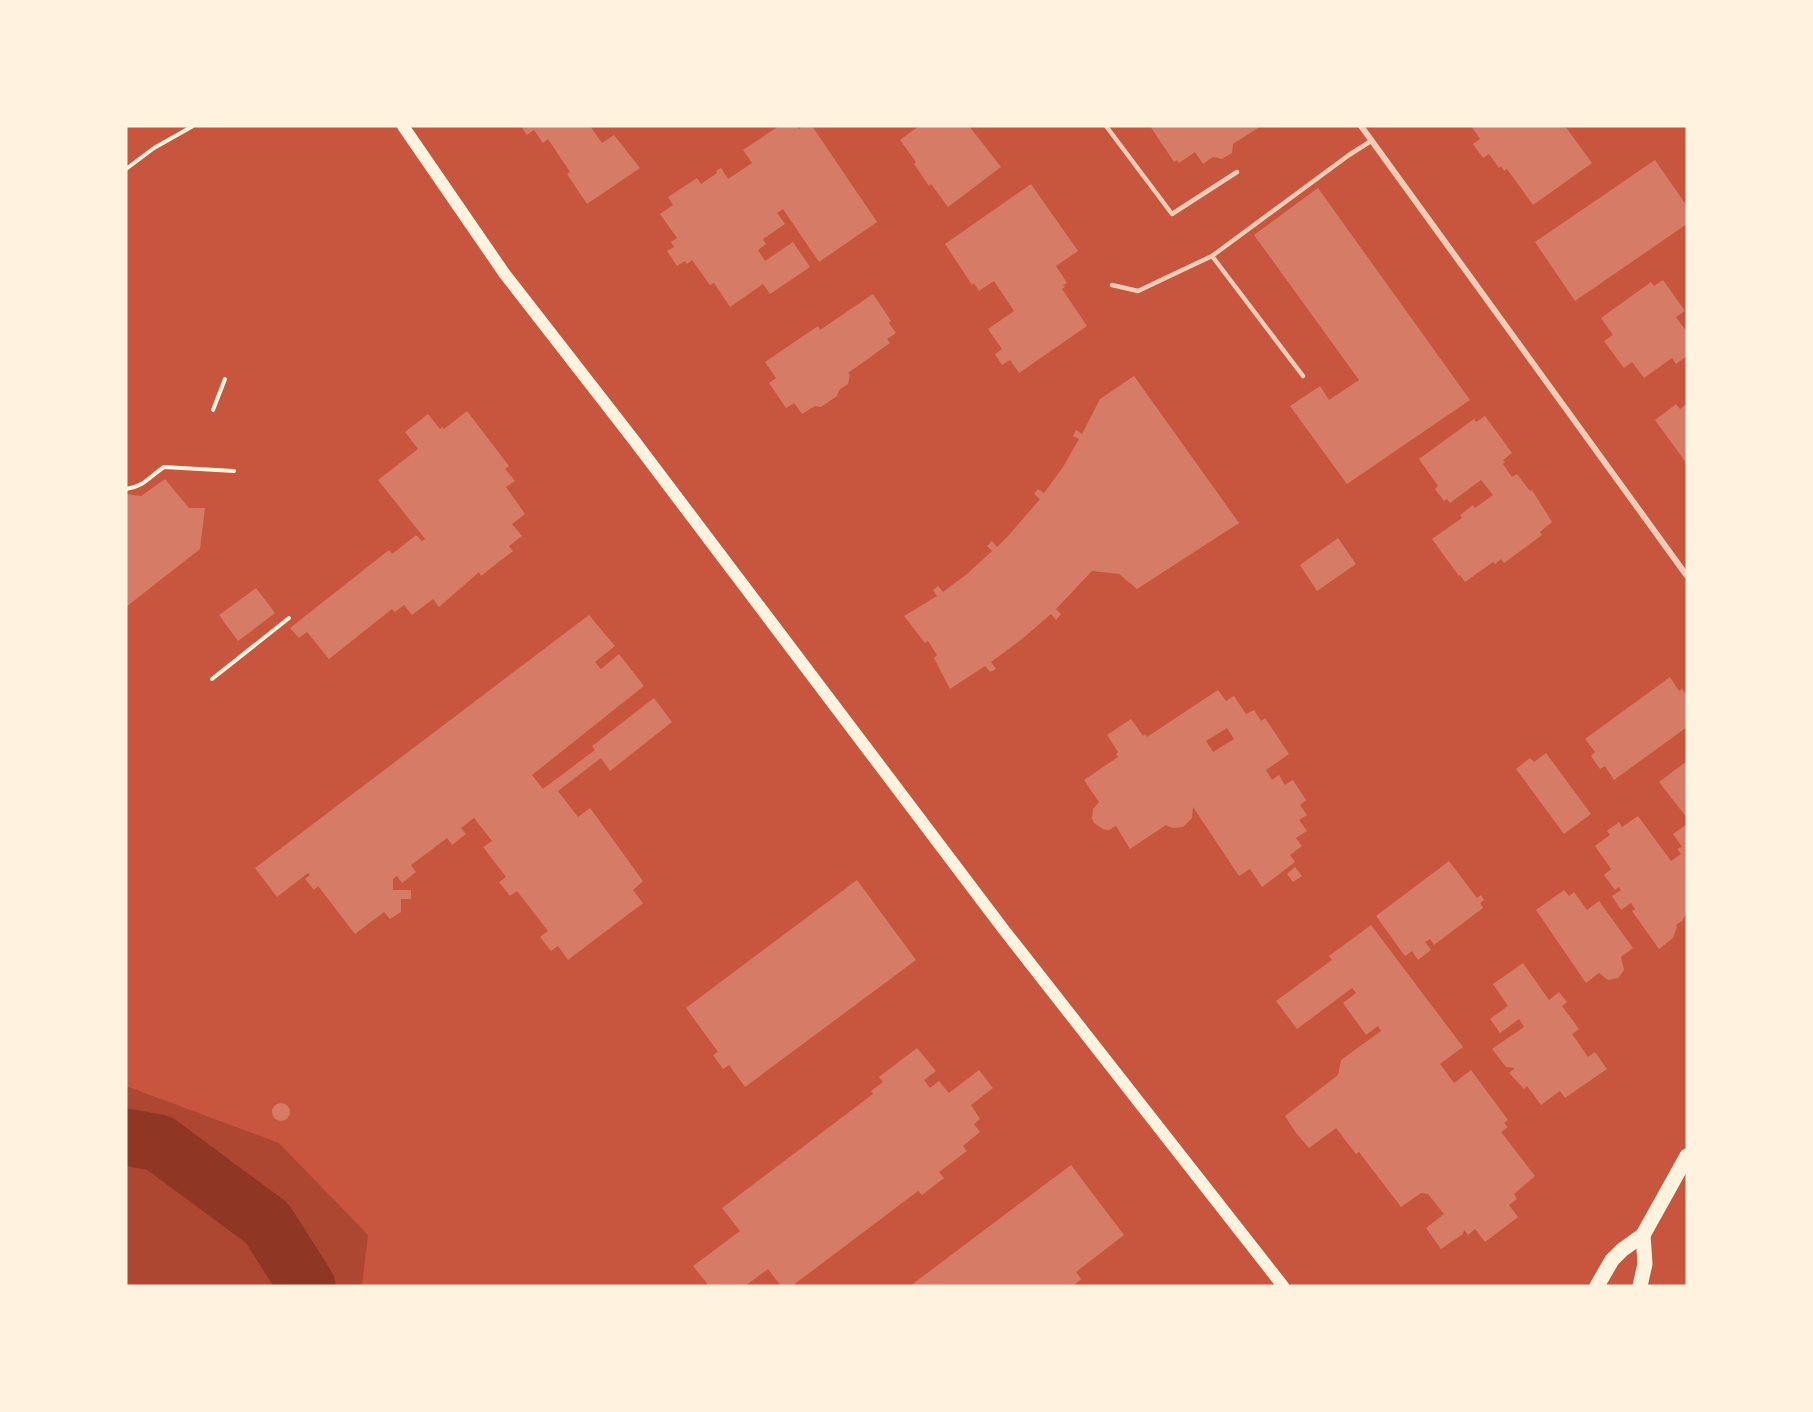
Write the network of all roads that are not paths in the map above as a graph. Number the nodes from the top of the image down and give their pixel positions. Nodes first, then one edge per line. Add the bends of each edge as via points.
1 (403, 126) edge
2 (1106, 126) edge
3 (1361, 126) edge
4 (1371, 141) junction
5 (1237, 172) dead end
6 (1212, 256) junction
7 (1112, 285) dead end
8 (1303, 376) dead end
9 (1687, 576) edge
10 (1687, 1156) edge
11 (1643, 1235) junction
12 (1283, 1286) edge
13 (1597, 1286) edge
14 (1640, 1286) edge

1 - 12 main road via 504,273 997,921
2 - 5 lane via 1172,214
3 - 4 street
4 - 6 lane
4 - 9 street
6 - 7 lane via 1138,291
6 - 8 lane
10 - 11 main road
11 - 13 main road via 1612,1260
11 - 14 main road via 1645,1264

